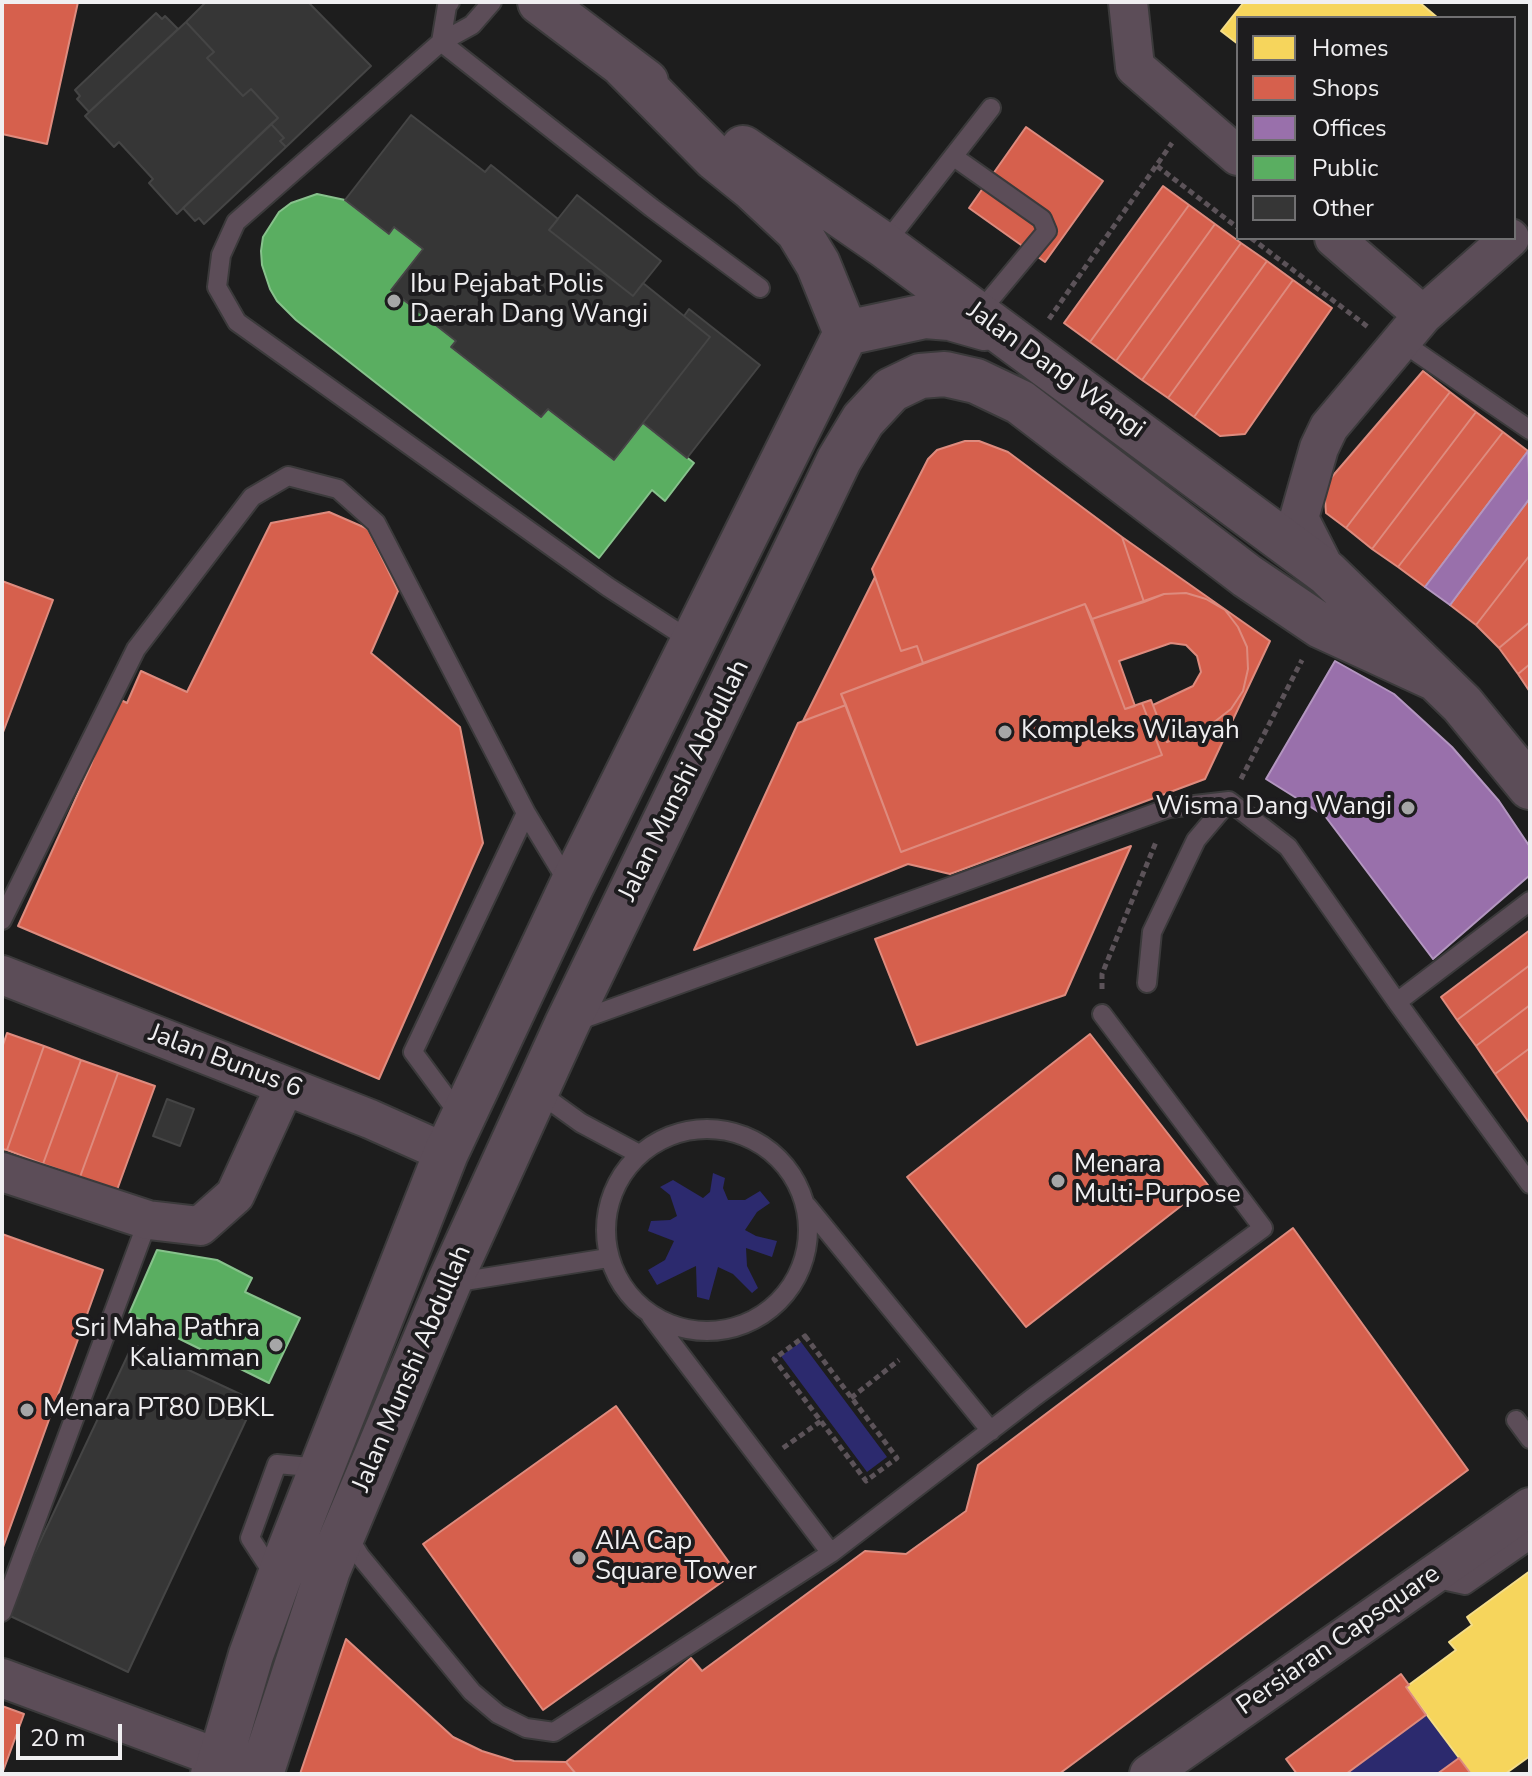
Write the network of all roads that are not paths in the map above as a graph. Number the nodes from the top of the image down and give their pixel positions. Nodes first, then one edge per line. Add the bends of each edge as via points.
1 (450, 2) edge
2 (492, 2) edge
3 (540, 2) edge
4 (1128, 2) edge
5 (441, 42) junction
6 (624, 66) junction
7 (991, 108) dead end
8 (1236, 154) edge
9 (954, 157) junction
10 (1335, 240) edge
11 (1507, 240) edge
12 (884, 245) junction
13 (760, 288) dead end
14 (1009, 325) junction
15 (1400, 330) junction
16 (846, 333) junction
17 (1530, 430) edge
18 (1327, 573) junction
19 (693, 642) junction
20 (1434, 678) junction
21 (1530, 787) edge
22 (1229, 801) junction
23 (526, 813) junction
24 (571, 887) junction
25 (1530, 901) edge
26 (2, 920) edge
27 (2, 975) edge
28 (1147, 983) dead end
29 (1397, 1002) junction
30 (1102, 1014) dead end
31 (567, 1024) junction
32 (285, 1086) junction
33 (538, 1092) junction
34 (454, 1136) junction
35 (639, 1154) junction
36 (2, 1172) edge
37 (1530, 1184) edge
38 (807, 1206) junction
39 (148, 1220) junction
40 (608, 1258) junction
41 (449, 1283) junction
42 (649, 1314) junction
43 (1516, 1420) dead end
44 (991, 1431) junction
45 (1530, 1439) edge
46 (1530, 1507) edge
47 (344, 1529) junction
48 (1530, 1540) edge
49 (831, 1553) junction
50 (1430, 1577) junction
51 (2, 1612) edge
52 (2, 1678) edge
53 (215, 1769) edge
54 (261, 1774) edge
55 (1149, 1774) edge

1 - 5 lane
2 - 5 lane via 472,25
3 - 6 street, Jalan Dang Wangi
4 - 8 street via 1135,67
5 - 13 lane
5 - 19 lane via 236,222 221,255 217,287 237,322
6 - 12 street, Jalan Dang Wangi
6 - 16 street via 715,158 798,231 818,264
7 - 9 lane
9 - 12 lane
9 - 14 lane via 1042,219 1047,231
10 - 15 street
11 - 15 street
12 - 14 street, Jalan Dang Wangi
14 - 16 street via 925,316
14 - 18 street, Jalan Dang Wangi
15 - 17 lane
15 - 18 street via 1319,448 1299,518
16 - 19 street, Jalan Munshi Abdullah
18 - 20 street, Jalan Dang Wangi
19 - 24 street, Jalan Munshi Abdullah
20 - 21 street, Jalan Dang Wangi
20 - 31 street, Jalan Munshi Abdullah via 1321,626 1247,576 1020,402 976,381 945,374 920,376 891,390 863,420 839,460
22 - 28 lane via 1196,840 1152,932
22 - 29 lane via 1288,847
22 - 31 lane via 1169,808
23 - 24 lane
23 - 26 lane via 376,523 338,489 288,476 252,497 136,649
23 - 34 lane via 413,1052
24 - 34 street, Jalan Munshi Abdullah
25 - 29 lane
27 - 32 street, Jalan Bunus 6
29 - 37 lane
30 - 44 lane via 1263,1228
31 - 33 street, Jalan Munshi Abdullah
32 - 34 street, Jalan Bunus 6
32 - 39 street via 235,1195 200,1226
33 - 35 lane
33 - 41 street, Jalan Munshi Abdullah
34 - 53 street, Jalan Munshi Abdullah via 278,1581
35 - 38 lane via 669,1136 703,1128 738,1133 769,1149 793,1174
35 - 40 lane via 620,1175 609,1201 604,1229
36 - 39 street
38 - 42 lane via 809,1241 800,1275 779,1303 750,1323 716,1332 681,1329
38 - 44 lane
39 - 51 lane
40 - 41 lane
40 - 42 lane via 624,1289
41 - 47 street, Jalan Munshi Abdullah
42 - 49 lane
43 - 45 lane
44 - 49 lane
46 - 50 street, Persiaran Capsquare
47 - 49 lane via 360,1556 472,1692 526,1728 554,1732
47 - 54 street, Jalan Munshi Abdullah
48 - 50 lane via 1465,1585
50 - 55 street, Persiaran Capsquare
52 - 53 street

